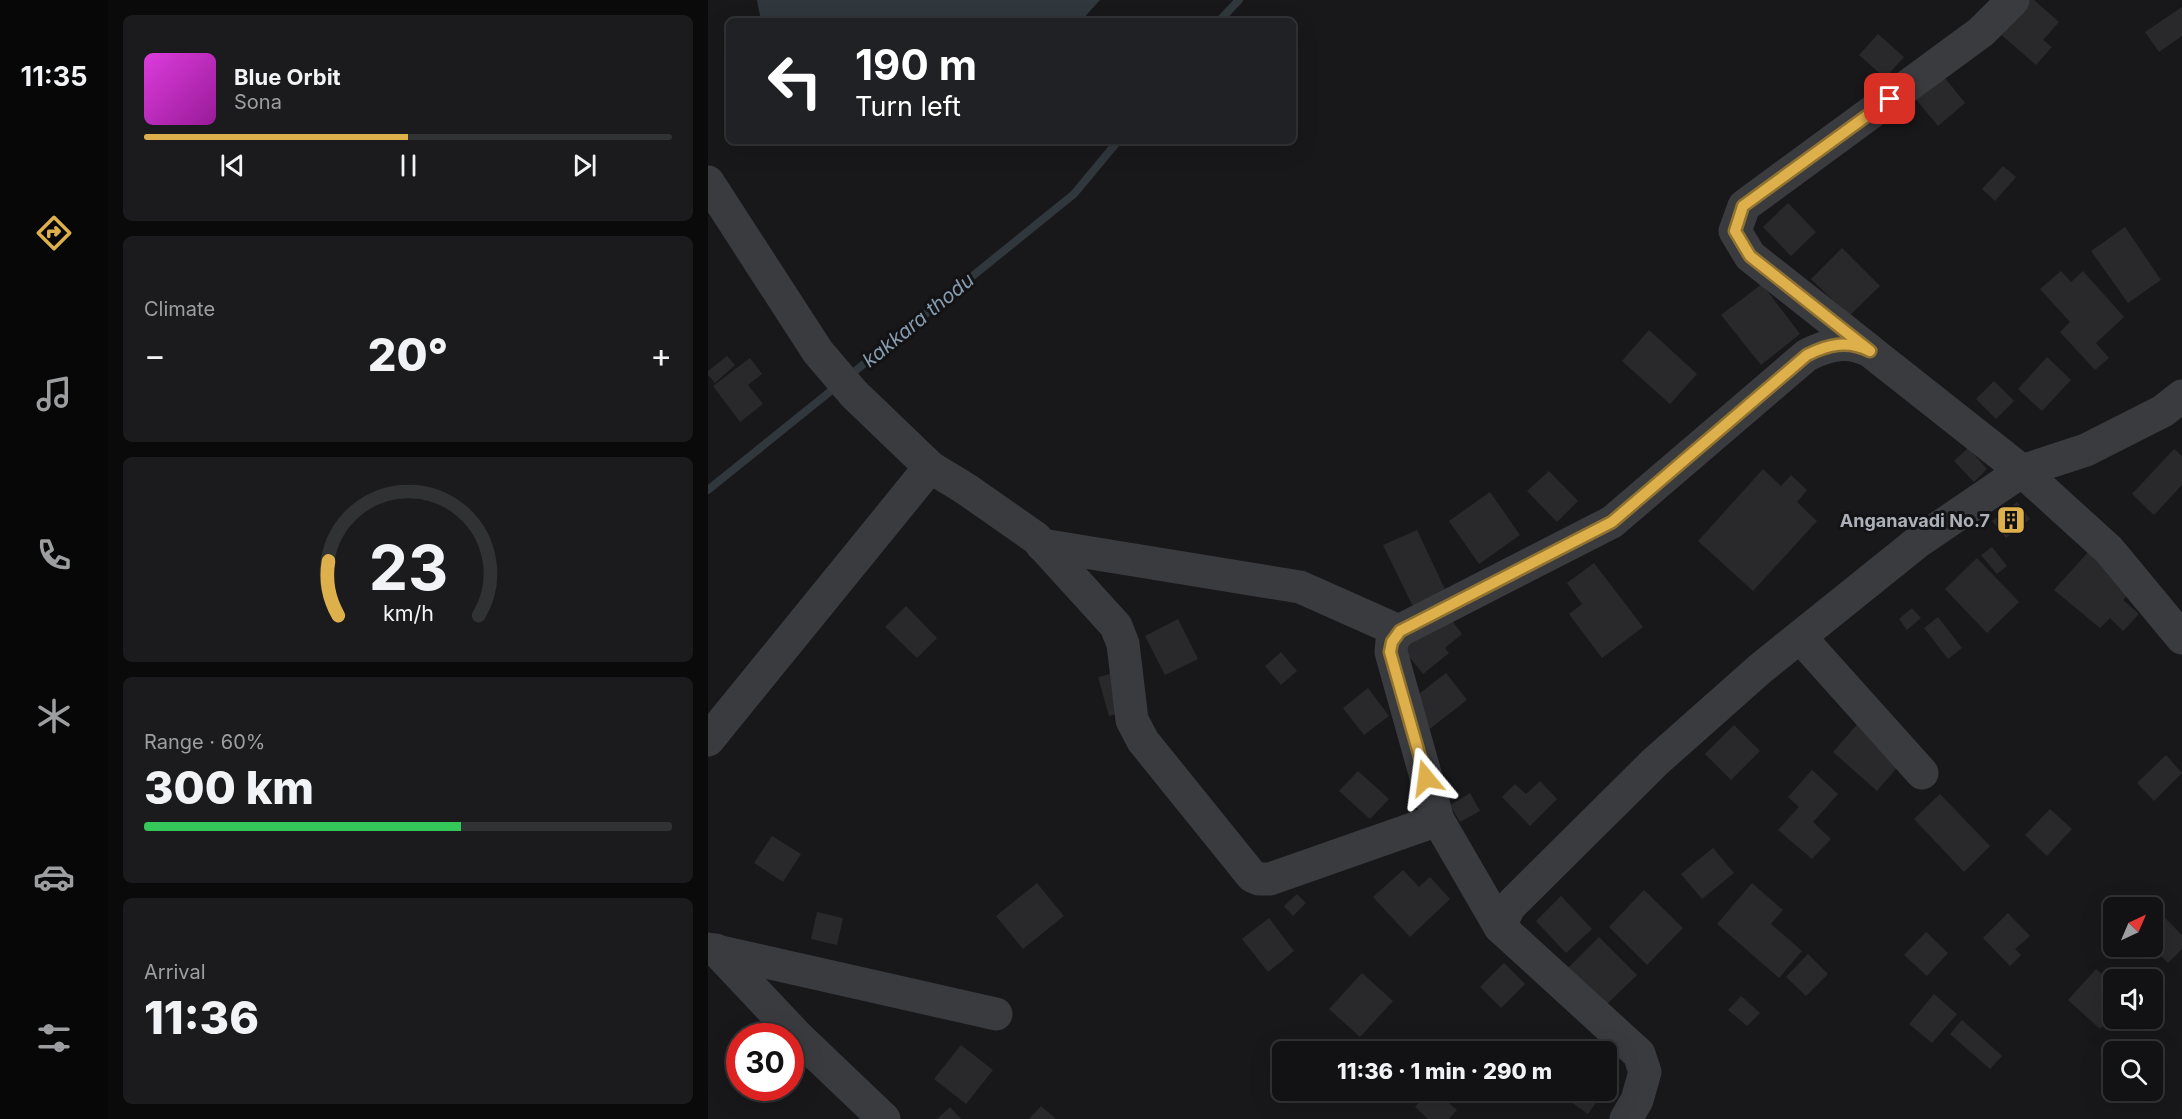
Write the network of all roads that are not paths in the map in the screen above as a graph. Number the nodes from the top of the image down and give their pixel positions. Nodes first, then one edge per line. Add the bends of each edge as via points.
1 (2013, 0) edge
2 (708, 182) edge
3 (1870, 351) junction
4 (2182, 396) edge
5 (930, 467) junction
6 (2022, 471) junction
7 (1042, 545) junction
8 (1400, 631) junction
9 (1800, 636) junction
10 (2182, 638) edge
11 (708, 740) edge
12 (1922, 773) dead end
13 (1438, 820) junction
14 (1500, 927) junction
15 (712, 950) edge
16 (996, 1014) dead end
17 (884, 1119) edge
18 (1626, 1119) edge

1 - 3 street via 1981,32 1743,206 1735,231 1750,256
2 - 5 street via 818,352 854,394
3 - 6 street
3 - 8 street via 1845,343 1807,355 1612,522
4 - 6 street via 2163,411 2086,450
5 - 7 street
5 - 11 street
6 - 9 street via 1919,541
6 - 10 street via 2109,550
7 - 8 street via 1300,587
7 - 13 street via 1116,626 1123,644 1132,720 1143,741 1252,876 1270,879
8 - 13 street via 1390,652
9 - 12 street
9 - 14 street via 1655,762 1509,907
13 - 14 street
14 - 18 street via 1639,1054 1645,1072 1637,1100
15 - 16 street
15 - 17 street

